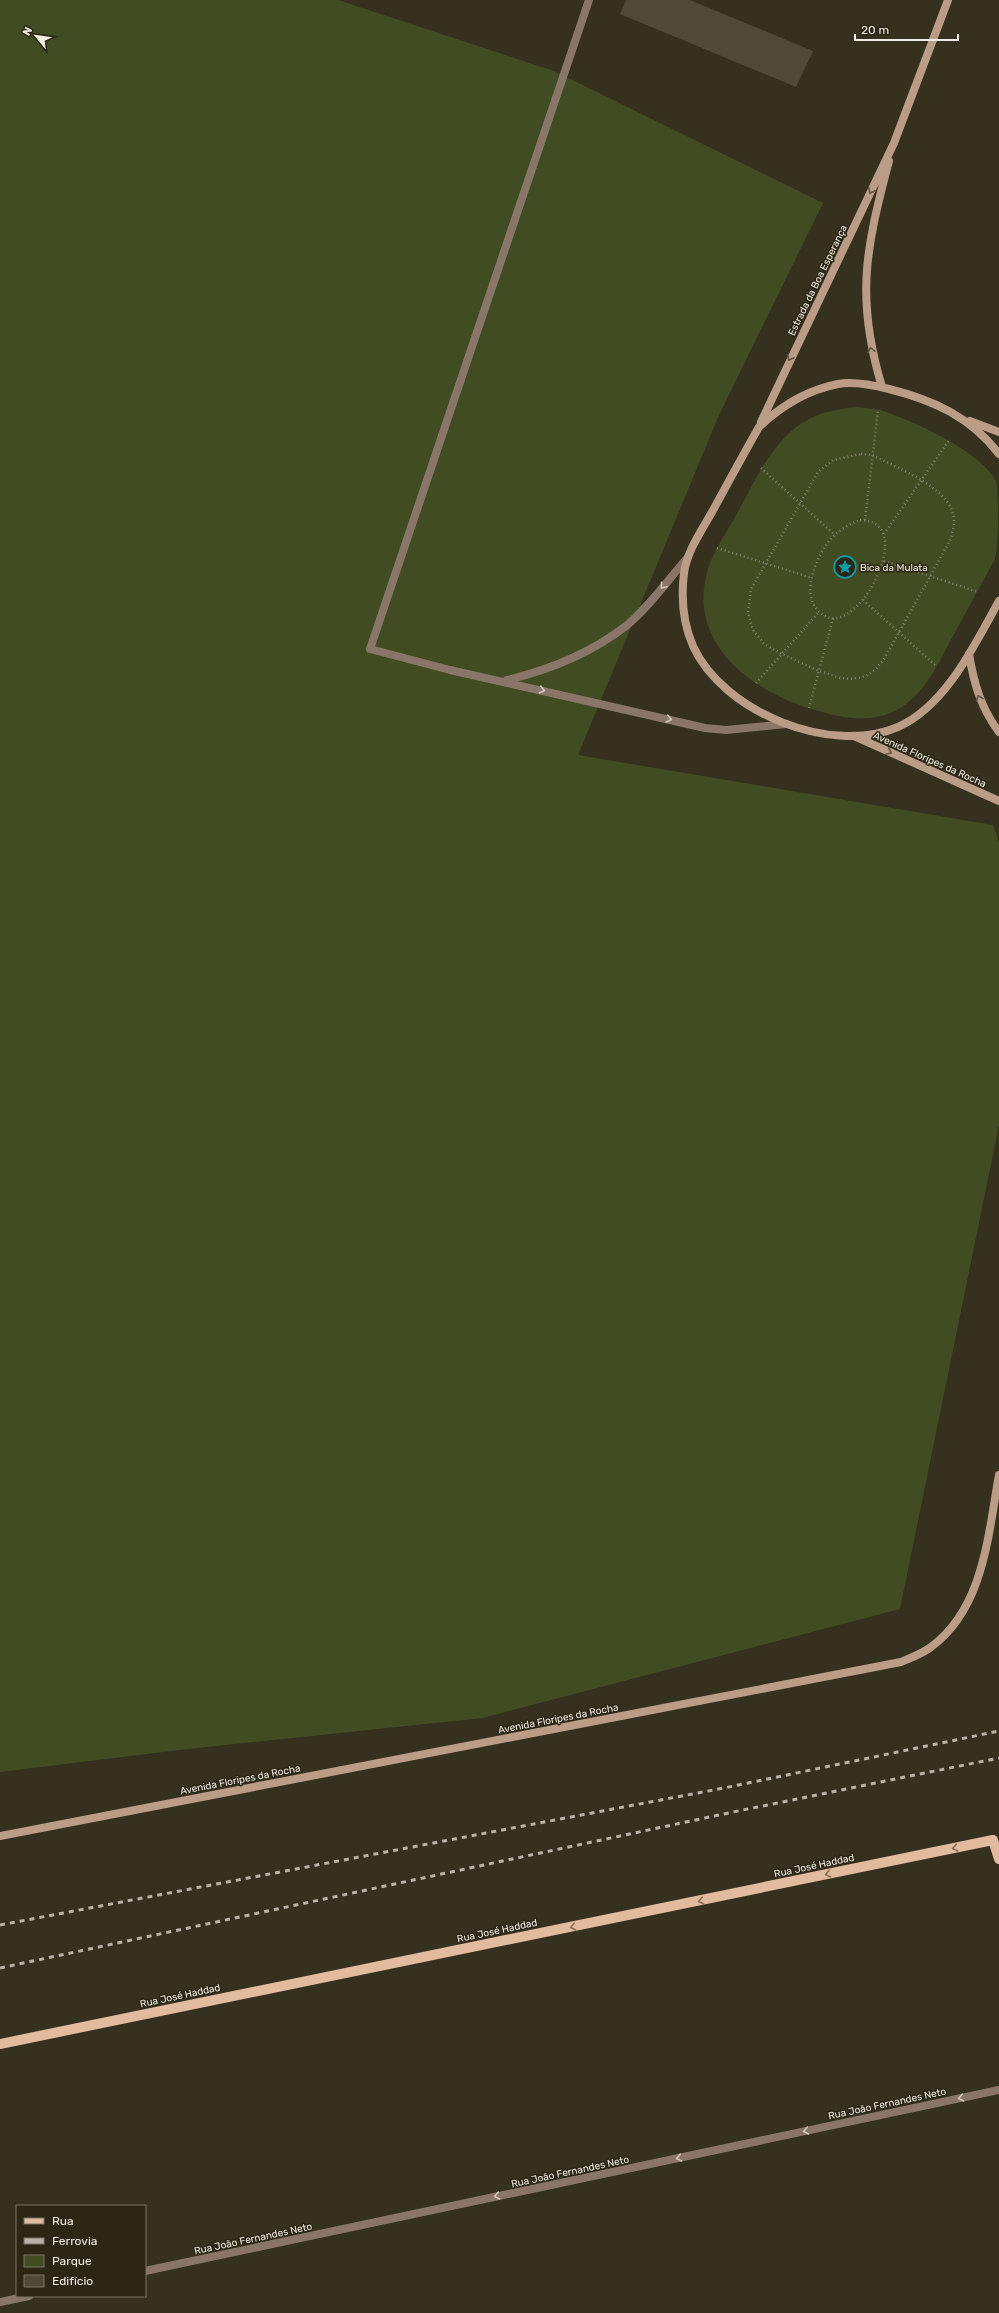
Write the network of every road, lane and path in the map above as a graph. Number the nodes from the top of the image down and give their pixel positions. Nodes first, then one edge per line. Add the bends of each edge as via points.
1 (588, 0) edge
2 (948, 0) edge
3 (894, 143) junction
4 (882, 387) junction
5 (964, 419) junction
6 (759, 427) junction
7 (999, 432) edge
8 (745, 453) junction
9 (999, 454) edge
10 (872, 455) junction
11 (920, 480) junction
12 (801, 503) junction
13 (864, 520) junction
14 (884, 534) junction
15 (835, 535) junction
16 (696, 542) junction
17 (688, 557) junction
18 (884, 561) junction
19 (766, 562) junction
20 (931, 576) junction
21 (812, 578) junction
22 (985, 595) dead end
23 (863, 600) junction
24 (999, 601) edge
25 (999, 610) edge
26 (819, 612) junction
27 (833, 618) junction
28 (988, 621) junction
29 (899, 633) junction
30 (782, 654) junction
31 (969, 654) junction
32 (819, 671) junction
33 (952, 680) junction
34 (504, 681) junction
35 (742, 699) junction
36 (786, 724) junction
37 (803, 729) junction
38 (999, 732) edge
39 (854, 736) junction
40 (999, 801) edge
41 (999, 1475) edge
42 (0, 1836) edge
43 (996, 1840) edge
44 (999, 1859) edge
45 (0, 2044) edge
46 (999, 2090) edge
47 (146, 2271) edge
48 (24, 2297) edge
49 (0, 2302) edge

1 - 34 street via 370,648 450,670
2 - 3 main road, Estrada da Boa Esperança
4 -> 3 main road, Estrada da Boa Esperança via 869,341 865,302 866,269 873,222
3 -> 6 main road, Estrada da Boa Esperança
4 - 5 main road via 919,397
4 - 6 main road via 840,383 822,388 789,403
4 - 10 path
5 - 7 main road
5 - 9 main road
5 - 11 path
6 - 8 main road, Estrada da Boa Esperança
8 - 12 path
8 - 16 main road, Estrada da Boa Esperança
10 - 11 path
10 - 12 path via 833,460 818,472
10 - 13 path
11 - 14 path
11 - 20 path via 945,498 952,510 954,521 950,539
12 - 15 path
12 - 19 path
13 - 14 path via 878,525
13 - 15 path via 848,524
14 - 18 path
15 - 21 path via 817,562
16 - 17 main road, Estrada da Boa Esperança
16 - 19 path
17 -> 34 street via 627,625 565,662
17 - 35 main road, Estrada da Boa Esperança via 684,571 684,607 693,646 704,665
18 - 20 path
18 - 23 path
19 - 21 path
19 - 30 path via 751,589 748,613 753,630 764,644
20 - 22 path
20 - 29 path
21 - 26 path via 810,592 813,604
23 - 27 path via 851,611
23 - 29 path
24 - 28 main road
25 - 28 main road
26 - 27 path
26 - 30 path
27 - 32 path
28 - 31 main road
29 - 32 path via 884,659 866,676 853,680
29 - 33 path
30 - 32 path
30 - 35 path
31 - 33 main road
38 -> 31 main road via 987,716 978,695
32 - 37 path
33 - 39 main road via 927,707 898,727 877,734
34 -> 36 street via 705,728 726,730
35 - 36 main road, Estrada da Boa Esperança via 757,710
36 - 37 main road, Estrada da Boa Esperança
37 - 39 main road, Estrada da Boa Esperança via 838,736
39 -> 40 main road, Avenida Floripes da Rocha
41 - 42 main road, Avenida Floripes da Rocha via 983,1561 972,1594 948,1631 930,1648 901,1662
43 - 44 main road
43 -> 45 main road, Rua José Haddad
46 -> 47 street, Rua João Fernandes Neto
48 - 49 street

